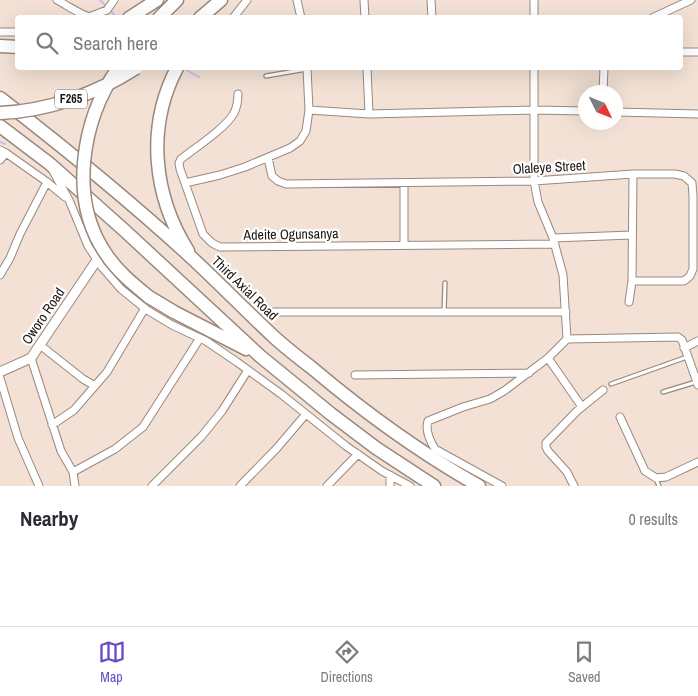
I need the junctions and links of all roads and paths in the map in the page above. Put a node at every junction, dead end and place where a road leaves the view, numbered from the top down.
1 (57, 0) edge
2 (177, 0) edge
3 (221, 0) edge
4 (227, 0) edge
5 (247, 0) edge
6 (297, 0) edge
7 (364, 0) edge
8 (430, 0) edge
9 (534, 0) edge
10 (691, 0) edge
11 (153, 3) edge
12 (111, 4) edge
13 (163, 14) edge
14 (84, 15) edge
15 (92, 15) edge
16 (134, 15) edge
17 (204, 15) edge
18 (216, 15) edge
19 (235, 15) edge
20 (300, 15) edge
21 (365, 15) edge
22 (432, 15) edge
23 (534, 15) edge
24 (658, 15) edge
25 (0, 32) edge
26 (15, 32) edge
27 (0, 46) edge
28 (15, 47) edge
29 (683, 52) edge
30 (698, 52) edge
31 (117, 70) edge
32 (133, 70) edge
33 (176, 70) edge
34 (297, 70) edge
35 (307, 70) edge
36 (367, 70) edge
37 (534, 70) edge
38 (604, 70) edge
39 (266, 76) dead end
40 (603, 85) edge
41 (238, 94) dead end
42 (0, 98) edge
43 (309, 110) junction
44 (535, 110) junction
45 (578, 111) edge
46 (623, 112) edge
47 (0, 113) edge
48 (370, 114) junction
49 (698, 114) edge
50 (0, 126) edge
51 (3, 152) edge
52 (268, 158) junction
53 (0, 160) edge
54 (50, 164) junction
55 (633, 174) junction
56 (534, 181) junction
57 (47, 182) junction
58 (404, 182) junction
59 (184, 183) junction
60 (69, 200) junction
61 (632, 234) junction
62 (554, 241) junction
63 (404, 245) junction
64 (193, 259) junction
65 (97, 260) junction
66 (0, 275) edge
67 (632, 281) junction
68 (445, 283) dead end
69 (147, 302) junction
70 (629, 302) dead end
71 (274, 312) dead end
72 (444, 312) junction
73 (566, 312) junction
74 (200, 338) junction
75 (567, 339) junction
76 (698, 341) edge
77 (40, 345) junction
78 (684, 348) junction
79 (260, 356) junction
80 (687, 357) junction
81 (31, 358) junction
82 (548, 358) junction
83 (248, 370) junction
84 (0, 372) edge
85 (529, 373) junction
86 (355, 375) dead end
87 (0, 378) edge
88 (697, 383) edge
89 (611, 384) dead end
90 (95, 386) junction
91 (603, 390) dead end
92 (663, 392) dead end
93 (582, 407) junction
94 (306, 414) junction
95 (620, 417) dead end
96 (52, 426) junction
97 (433, 453) junction
98 (358, 454) junction
99 (698, 462) edge
100 (73, 472) junction
101 (390, 475) junction
102 (656, 478) junction
103 (39, 486) edge
104 (75, 486) edge
105 (152, 486) edge
106 (240, 486) edge
107 (327, 486) edge
108 (390, 486) edge
109 (410, 486) edge
110 (434, 486) edge
111 (478, 486) edge
112 (502, 486) edge
113 (574, 486) edge
114 (659, 486) edge

1 - 14 street
2 - 13 highway
3 - 17 highway
4 - 18 highway
5 - 19 street
6 - 20 street
7 - 21 street
8 - 22 street
9 - 23 street
10 - 24 street
11 - 16 highway
12 - 15 street
25 - 26 street
27 - 28 highway
29 - 30 street
31 - 69 highway, bridge
32 - 47 highway, F265, bridge
33 - 64 highway
34 - 39 lane
35 - 43 street
36 - 48 street
37 - 44 street
38 - 40 street
41 - 59 street, Adeite Ogunsanya
42 - 64 highway, Third Axial Road
43 - 48 street
43 - 52 street
44 - 45 street
44 - 48 street
44 - 56 street
46 - 49 street
50 - 54 highway
51 - 53 street
51 - 57 street
52 - 58 street, Olaleye Street
52 - 59 street
54 - 60 street
54 - 79 highway
55 - 56 street, Olaleye Street
55 - 61 street
55 - 67 street, Olaleye Street
56 - 58 street, Olaleye Street
56 - 62 street
57 - 60 street
57 - 66 street
58 - 63 street
59 - 63 street, Adeite Ogunsanya
60 - 65 street
61 - 62 street, Adeite Ogunsanya
61 - 67 street
62 - 63 street, Adeite Ogunsanya
62 - 73 street
64 - 97 highway, Third Axial Road
65 - 69 street
65 - 77 street, Oworo Road
67 - 70 street
68 - 72 lane
69 - 74 street
69 - 79 highway
69 - 90 street
71 - 72 street
72 - 73 street
73 - 75 street
74 - 83 street
74 - 100 street
75 - 78 street
75 - 82 street
76 - 78 street
77 - 81 street, Oworo Road
77 - 90 street
78 - 80 street
79 - 110 highway
80 - 88 street
80 - 89 lane
81 - 84 street, Oworo Road
81 - 96 street
82 - 85 street
82 - 93 street
83 - 94 street
83 - 105 street
85 - 86 street
85 - 97 street
87 - 103 street
88 - 92 lane
90 - 96 street
91 - 93 street
93 - 113 street
94 - 98 street
94 - 106 street
95 - 102 street
96 - 100 street
97 - 111 highway, Third Axial Road
97 - 112 street
98 - 101 street
98 - 107 street
99 - 102 street
100 - 104 street
101 - 108 street
101 - 109 street
102 - 114 lane

